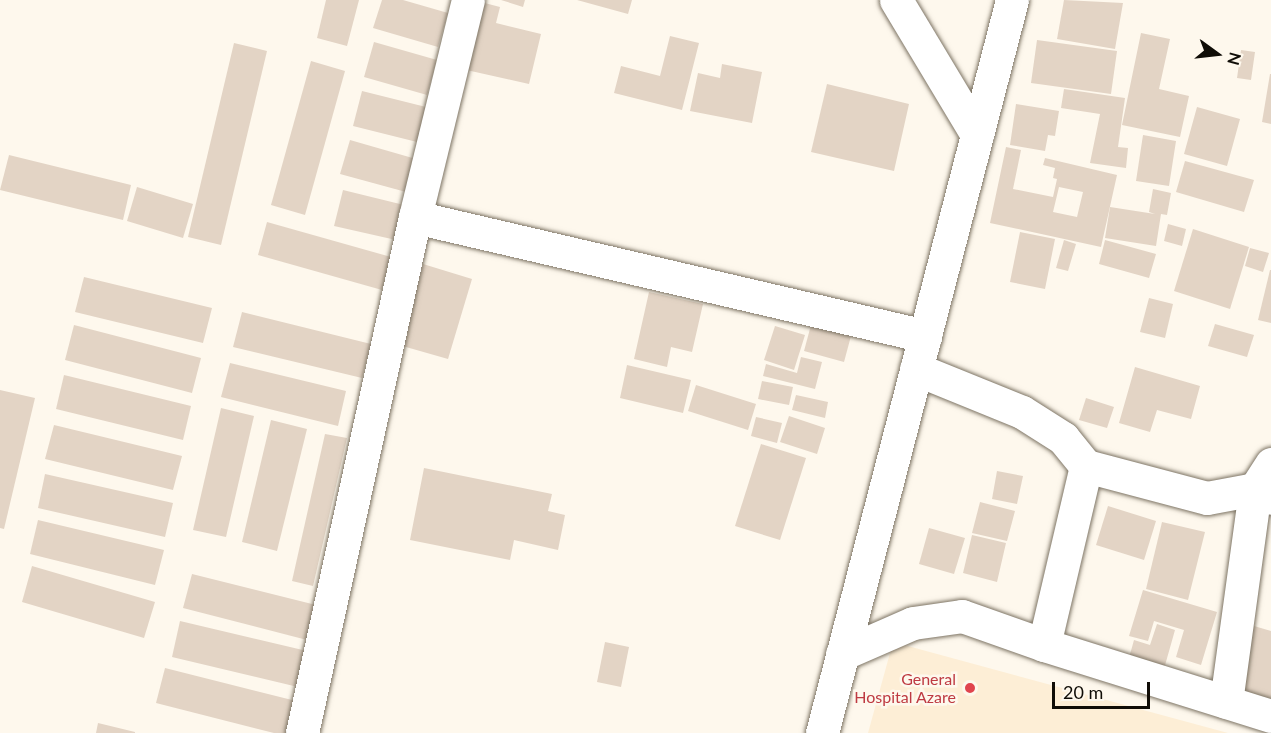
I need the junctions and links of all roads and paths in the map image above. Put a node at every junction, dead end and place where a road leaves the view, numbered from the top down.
1 (468, 0) edge
2 (896, 0) edge
3 (1012, 0) edge
4 (977, 135) junction
5 (415, 217) junction
6 (925, 336) junction
7 (916, 369) junction
8 (1086, 466) junction
9 (1266, 484) edge
10 (1044, 645) junction
11 (842, 654) junction
12 (1226, 702) junction
13 (1271, 716) edge
14 (302, 733) edge
15 (822, 733) edge

1 - 5 street
2 - 4 street
3 - 4 street
4 - 6 street
5 - 6 street
5 - 14 street
6 - 7 street
7 - 8 street
7 - 11 street
8 - 9 street
8 - 10 street
9 - 12 street
10 - 11 street
10 - 12 street
11 - 15 street
12 - 13 street

